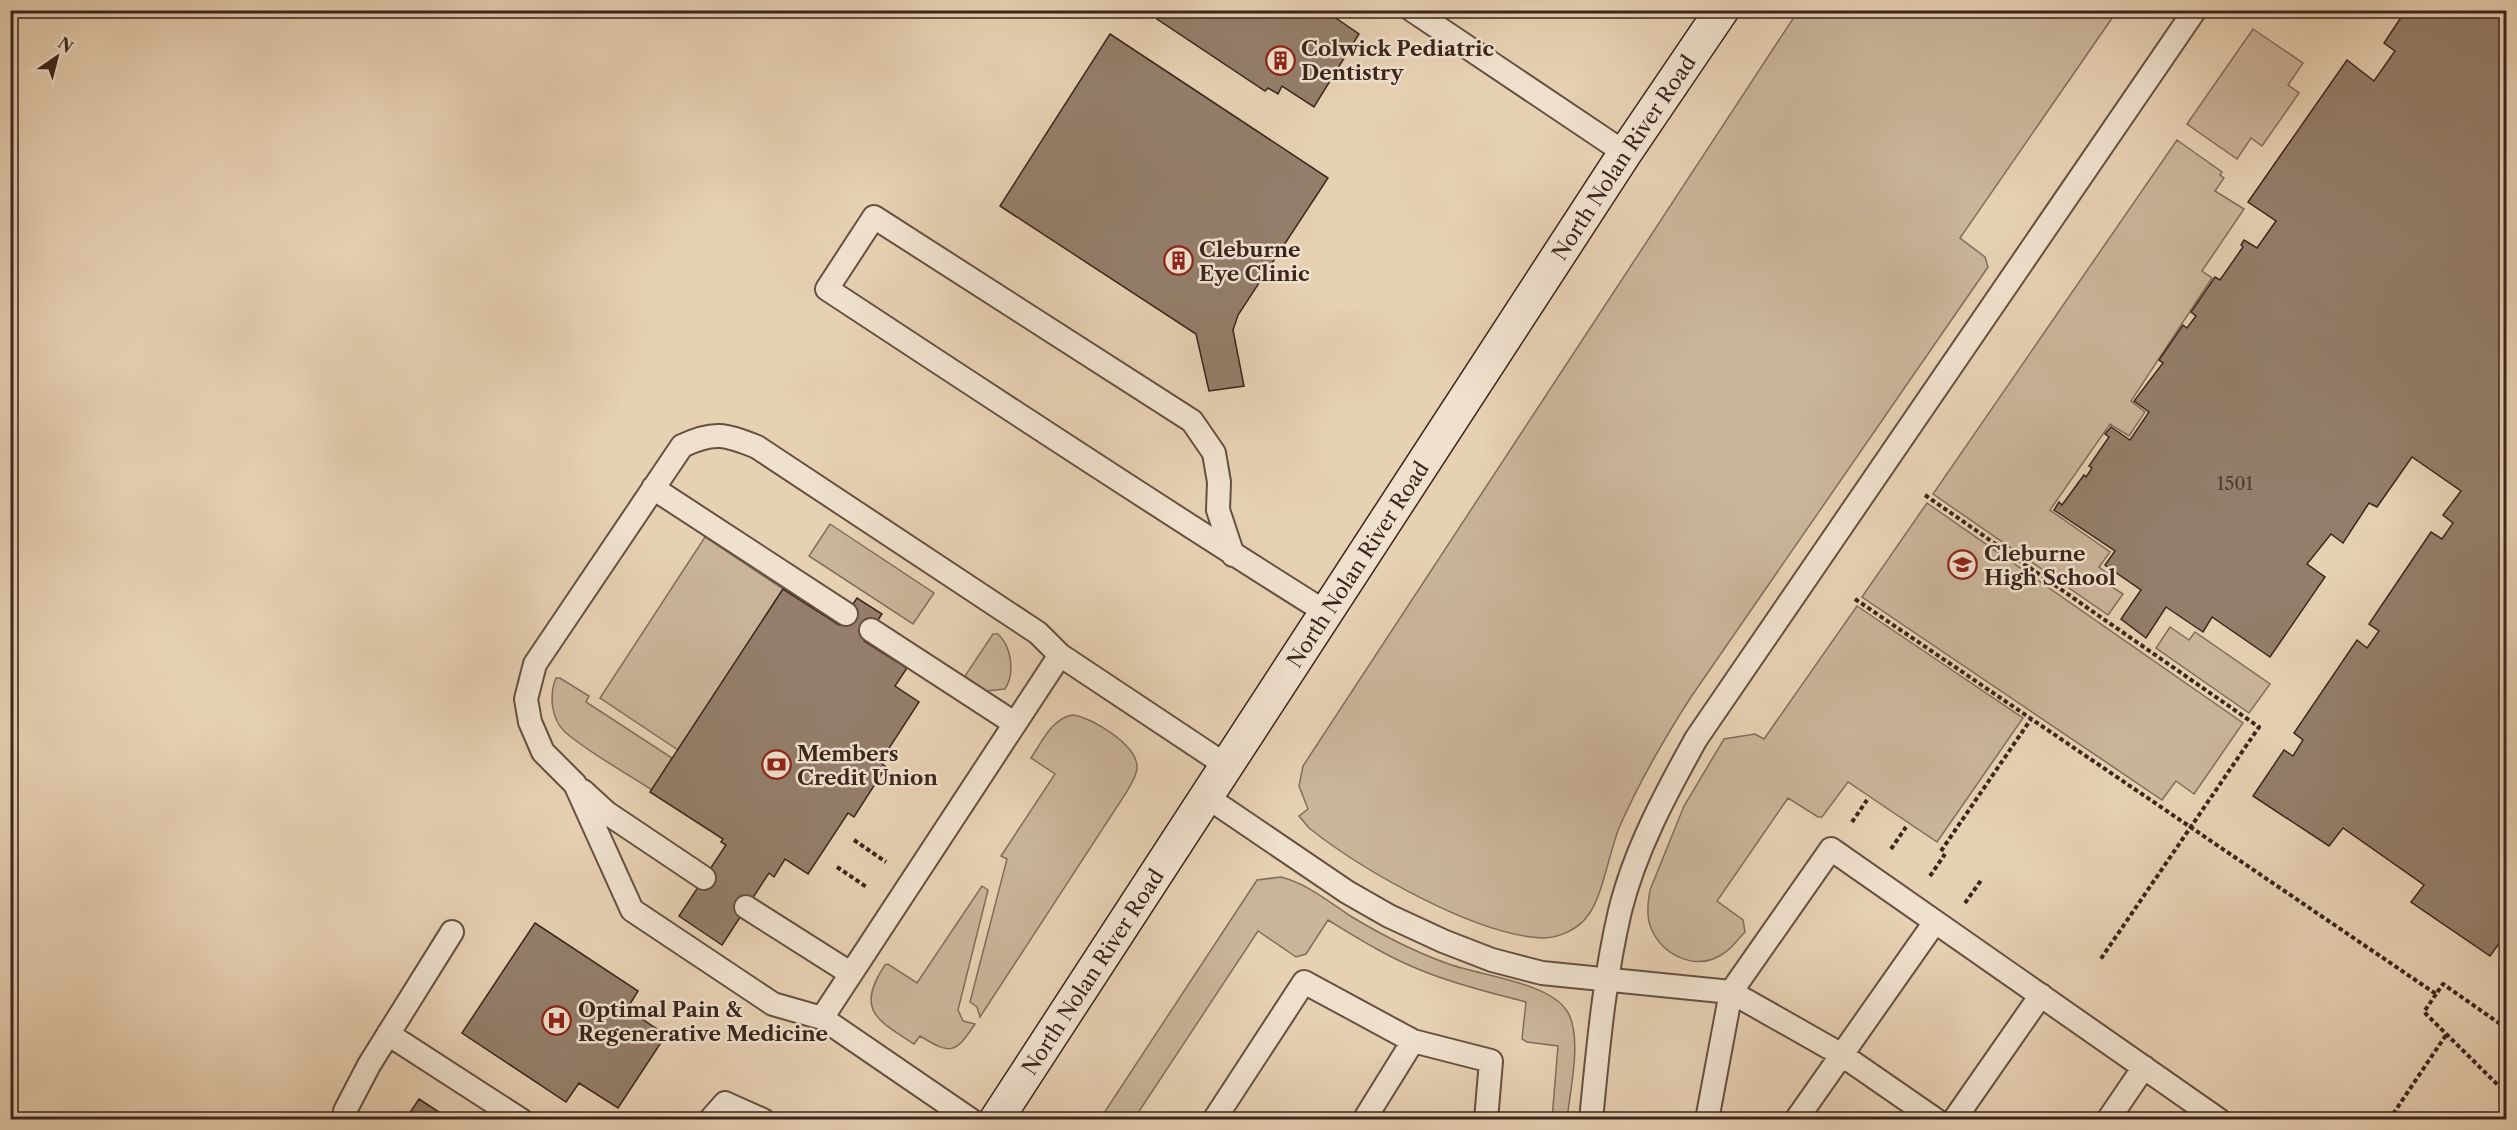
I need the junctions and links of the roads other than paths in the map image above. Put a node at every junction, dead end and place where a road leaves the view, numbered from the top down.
1 (1412, 10) edge
2 (1722, 10) edge
3 (2195, 10) edge
4 (1625, 153) junction
5 (653, 488) junction
6 (1233, 555) junction
7 (1327, 613) junction
8 (846, 614) dead end
9 (871, 630) dead end
10 (1060, 655) junction
11 (1014, 723) junction
12 (1227, 766) junction
13 (575, 784) junction
14 (1207, 797) junction
15 (704, 878) dead end
16 (746, 907) dead end
17 (1935, 922) junction
18 (452, 932) dead end
19 (850, 973) junction
20 (1606, 980) junction
21 (1731, 992) junction
22 (2040, 995) junction
23 (822, 1018) junction
24 (388, 1034) junction
25 (1413, 1041) junction
26 (1842, 1055) junction
27 (2145, 1067) junction
28 (344, 1119) edge
29 (520, 1119) edge
30 (710, 1119) edge
31 (763, 1119) edge
32 (971, 1119) edge
33 (996, 1119) edge
34 (1214, 1119) edge
35 (1364, 1119) edge
36 (1486, 1119) edge
37 (1591, 1119) edge
38 (1707, 1119) edge
39 (1796, 1119) edge
40 (1936, 1119) edge
41 (1954, 1119) edge
42 (2108, 1119) edge
43 (2219, 1119) edge

1 - 4 lane
2 - 4 main road, North Nolan River Road
3 - 20 lane
4 - 7 main road, North Nolan River Road
5 - 8 lane
5 - 10 lane
5 - 13 lane
6 - 6 lane
6 - 7 lane
7 - 12 main road, North Nolan River Road
9 - 11 lane
10 - 11 lane
10 - 12 lane
11 - 19 lane
12 - 14 main road, North Nolan River Road
13 - 15 lane
13 - 23 lane
14 - 20 lane
14 - 33 main road, North Nolan River Road
16 - 19 lane
17 - 21 lane
17 - 22 lane
17 - 26 lane
18 - 24 lane
19 - 23 lane
20 - 21 lane
20 - 37 lane
21 - 26 lane
21 - 38 lane
22 - 27 lane
22 - 41 lane
23 - 32 lane
24 - 28 lane
24 - 29 lane
25 - 34 lane
25 - 35 lane
25 - 36 lane
26 - 39 lane
26 - 40 lane
27 - 42 lane
27 - 43 lane
30 - 31 lane

